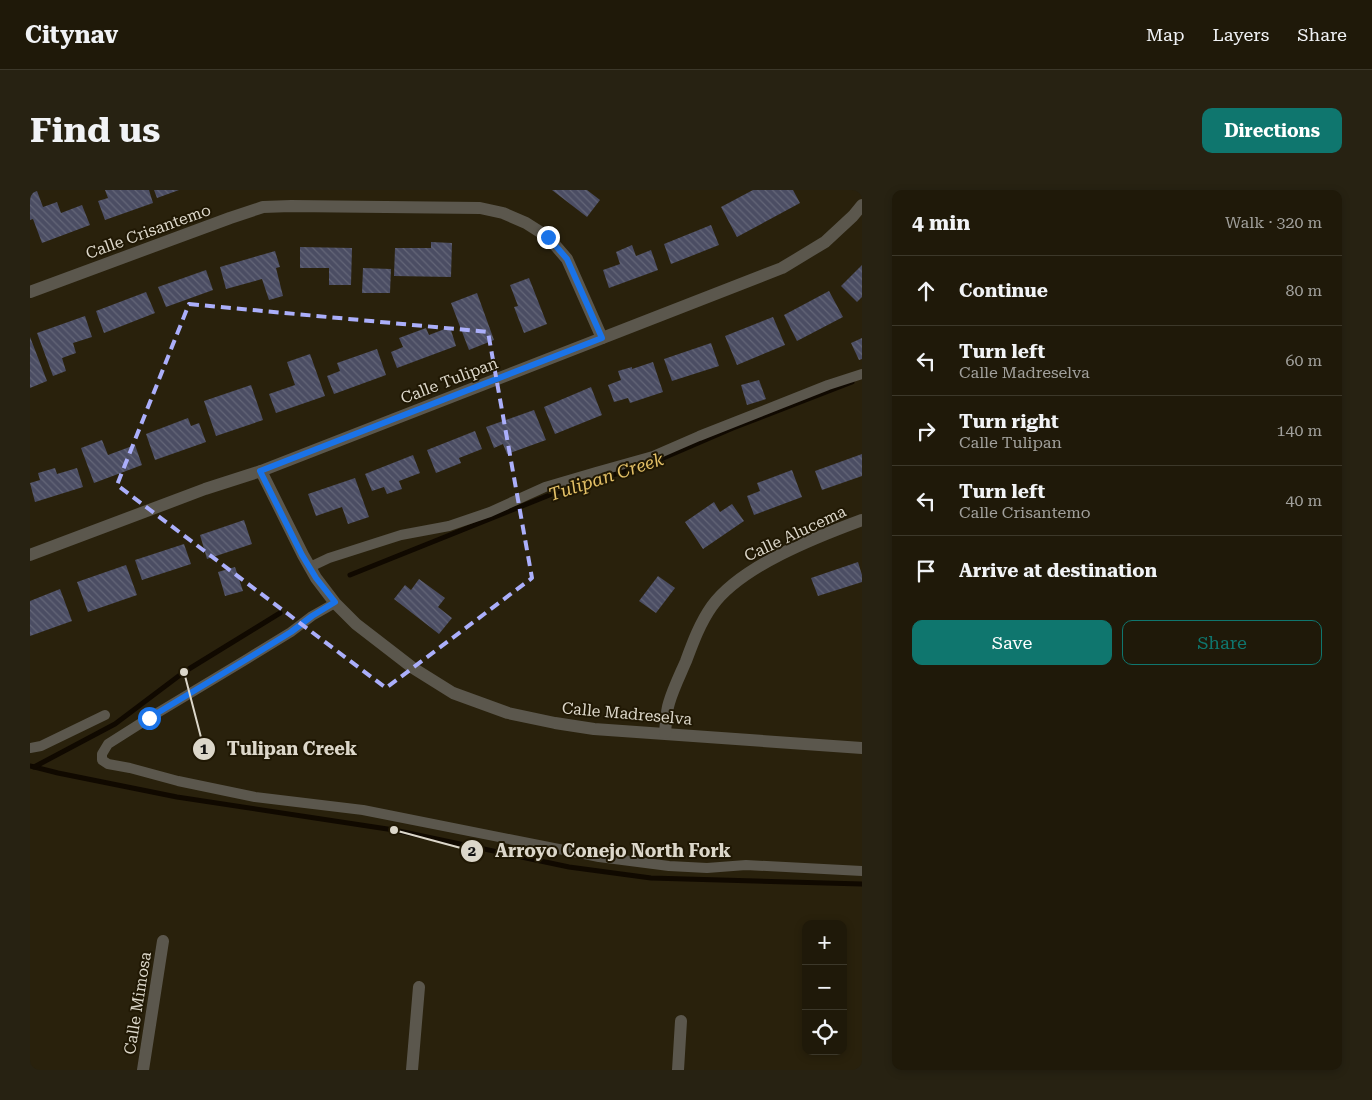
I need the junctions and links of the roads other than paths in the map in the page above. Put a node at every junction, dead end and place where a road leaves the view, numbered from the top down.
1 (862, 205) edge
2 (30, 292) edge
3 (602, 338) junction
4 (862, 374) edge
5 (260, 471) junction
6 (862, 520) edge
7 (30, 555) edge
8 (310, 567) junction
9 (335, 602) junction
10 (104, 716) dead end
11 (666, 734) junction
12 (30, 748) edge
13 (862, 748) edge
14 (862, 871) edge
15 (163, 941) dead end
16 (420, 987) dead end
17 (681, 1021) dead end
18 (143, 1070) edge
19 (412, 1070) edge
20 (678, 1070) edge

1 - 3 street, Calle Tulipan
2 - 3 street, Calle Crisantemo
3 - 5 street, Calle Tulipan
4 - 8 lane
5 - 7 street, Calle Tulipan
5 - 8 street, Calle Madreselva
6 - 11 street, Calle Alucema
8 - 9 street, Calle Madreselva
9 - 11 street, Calle Madreselva
9 - 14 lane
10 - 12 lane
11 - 13 street, Calle Madreselva
15 - 18 street, Calle Mimosa
16 - 19 street
17 - 20 street

